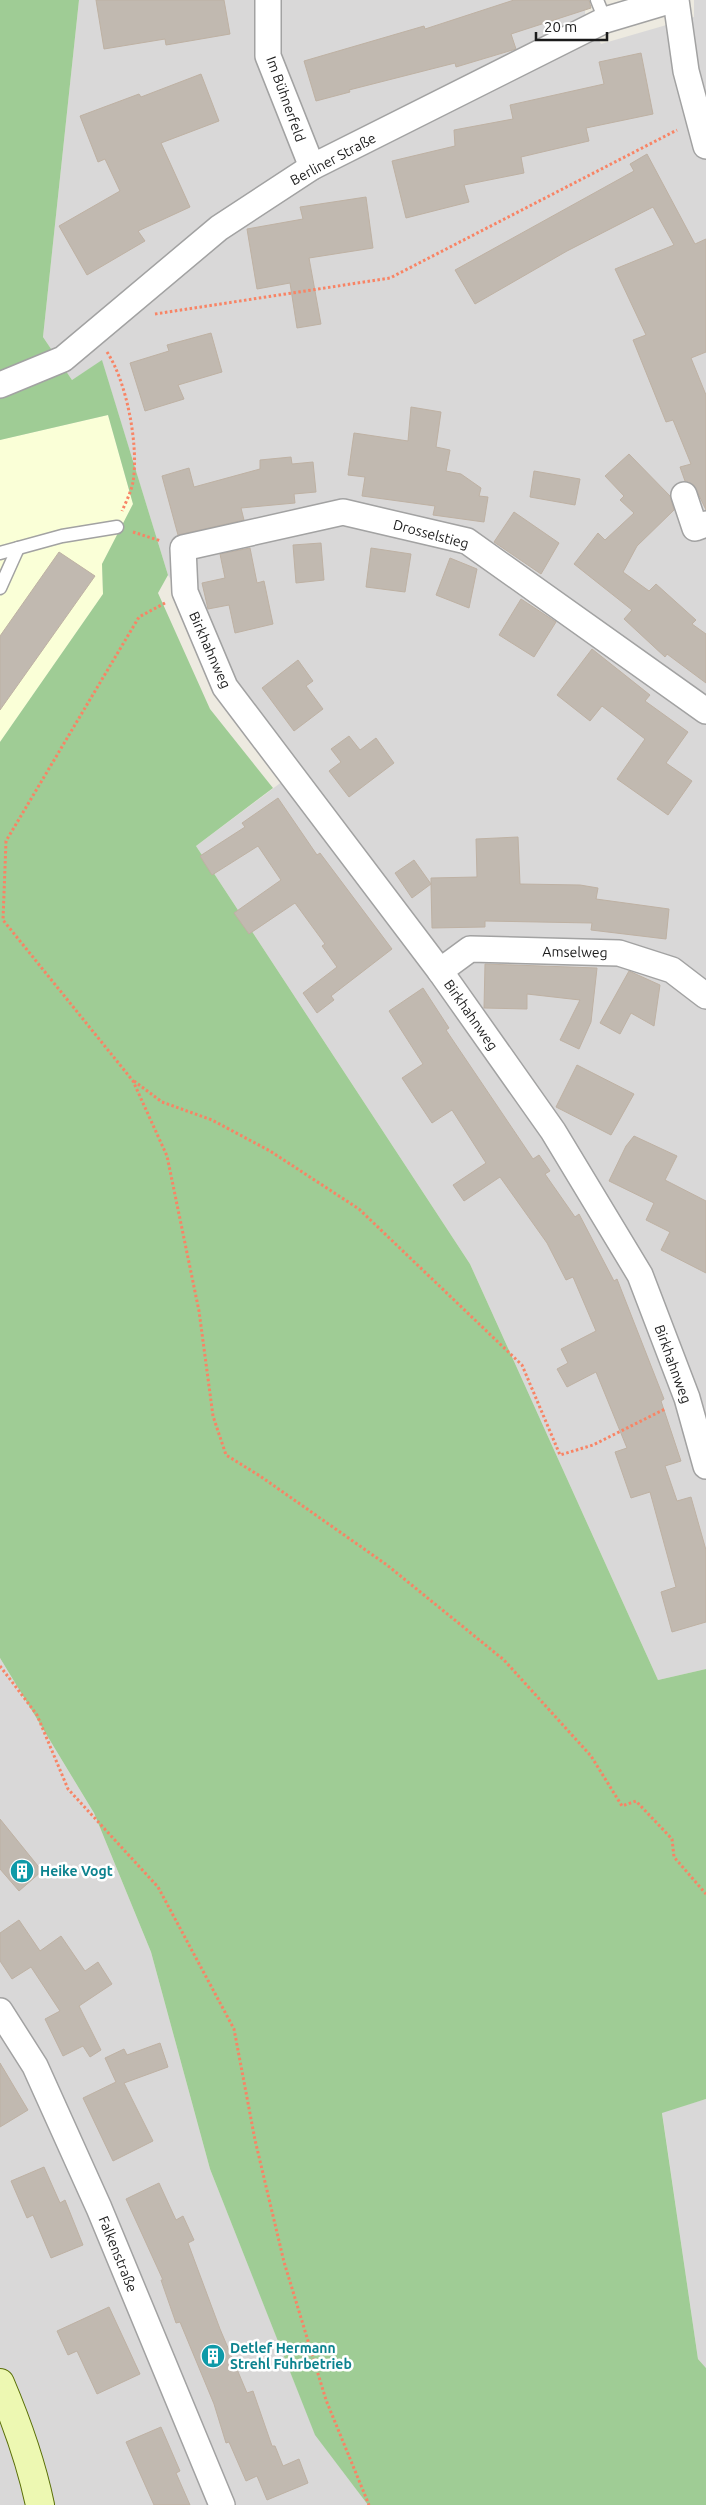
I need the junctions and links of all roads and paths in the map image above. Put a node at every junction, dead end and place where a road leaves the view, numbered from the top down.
1 (268, 0) edge
2 (672, 0) edge
3 (676, 0) edge
4 (601, 10) edge
5 (698, 119) junction
6 (706, 146) edge
7 (312, 167) junction
8 (197, 308) dead end
9 (94, 333) junction
10 (0, 385) edge
11 (684, 495) dead end
12 (706, 524) edge
13 (116, 527) junction
14 (18, 548) junction
15 (182, 548) junction
16 (0, 553) edge
17 (0, 588) edge
18 (185, 592) junction
19 (706, 711) edge
20 (1, 920) edge
21 (440, 971) junction
22 (706, 996) edge
23 (133, 1081) junction
24 (686, 1398) junction
25 (706, 1466) edge
26 (0, 1666) edge
27 (706, 1894) edge
28 (0, 2011) edge
29 (0, 2383) edge
30 (40, 2505) edge
31 (222, 2505) edge
32 (369, 2505) edge

1 - 7 street, Im Bühnerfeld
2 - 4 street, Berliner Straße
3 - 5 street
4 - 7 street, Berliner Straße
5 - 6 street
5 - 8 path
7 - 9 street, Berliner Straße
9 - 10 street, Berliner Straße
9 - 13 path
11 - 12 street
13 - 14 lane
13 - 15 path
14 - 16 lane
14 - 17 lane
15 - 18 street
15 - 19 street, Drosselstieg
18 - 20 path
18 - 21 street, Birkhahnweg
20 - 23 path
21 - 22 street, Amselweg
21 - 24 street, Birkhahnweg
23 - 24 path
23 - 27 path
24 - 25 street, Birkhahnweg
26 - 32 path
28 - 31 street, Falkenstraße
29 - 30 main road

